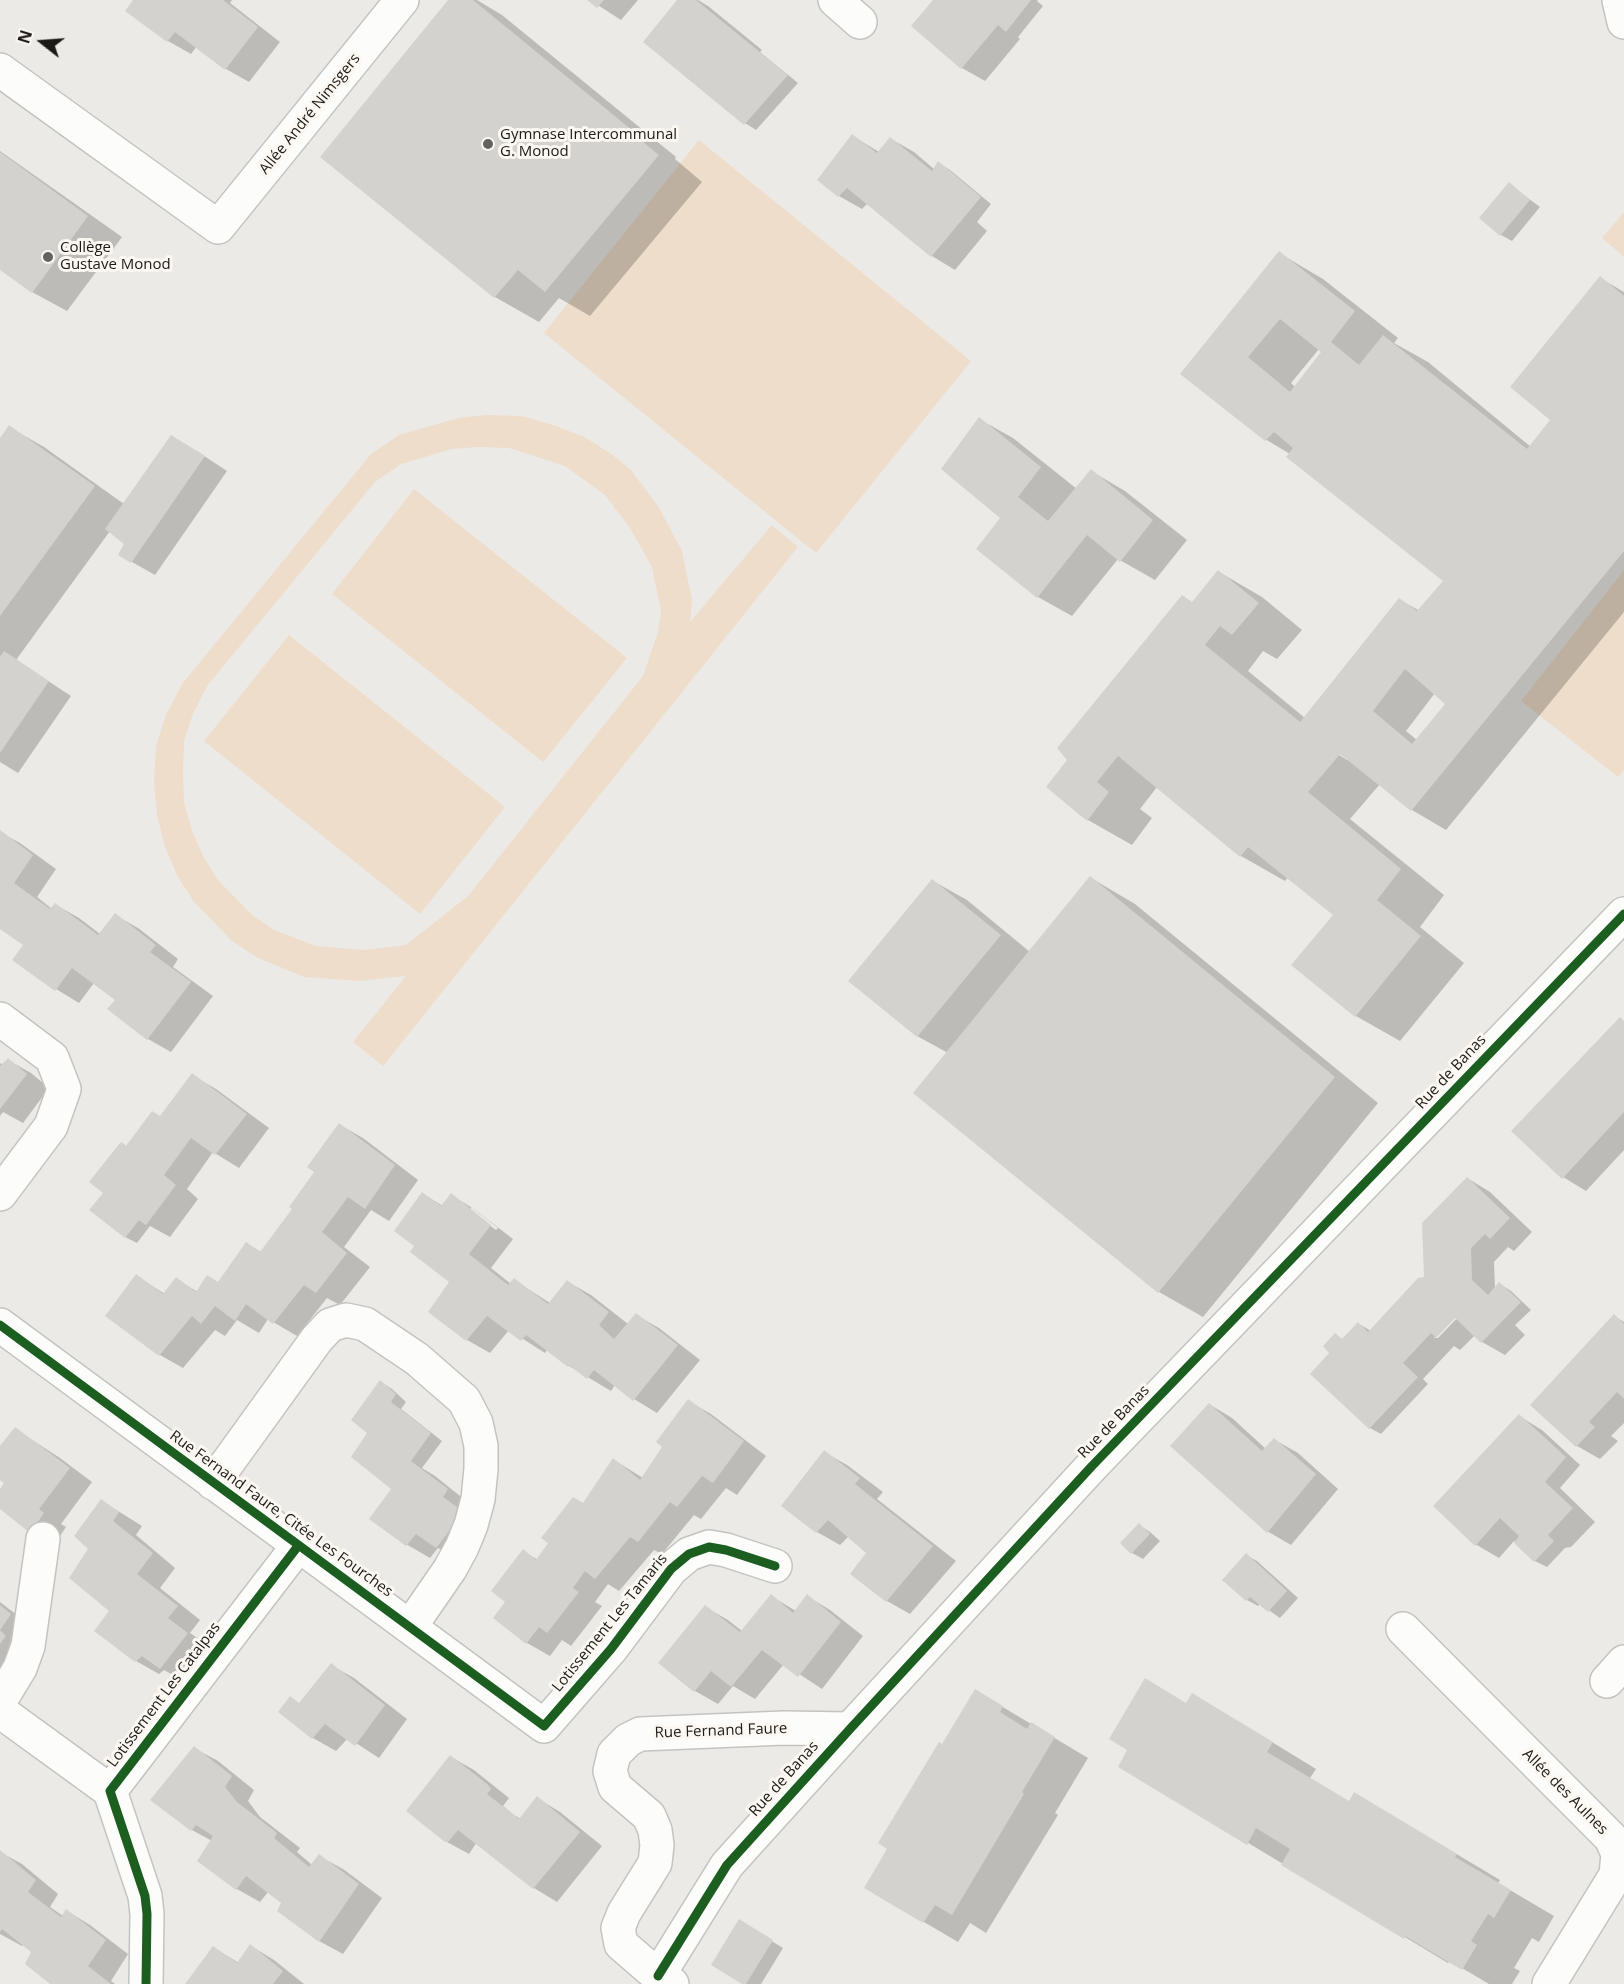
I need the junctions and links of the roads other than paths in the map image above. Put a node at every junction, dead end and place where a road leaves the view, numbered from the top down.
1 (402, 0) edge
2 (835, 0) edge
3 (1620, 0) edge
4 (860, 22) dead end
5 (1624, 22) edge
6 (0, 70) edge
7 (1624, 914) edge
8 (0, 1019) edge
9 (0, 1194) edge
10 (0, 1325) edge
11 (213, 1483) junction
12 (43, 1539) dead end
13 (298, 1546) junction
14 (775, 1566) dead end
15 (410, 1627) junction
16 (1403, 1629) dead end
17 (0, 1701) edge
18 (0, 1711) edge
19 (544, 1726) joint
20 (850, 1729) junction
21 (110, 1791) junction
22 (665, 1980) edge
23 (146, 1984) edge
24 (1549, 1984) edge

1 - 6 street, Allée André Nimsgers
2 - 4 street
3 - 5 street
7 - 20 street, Rue de Banas
8 - 9 street
10 - 11 street, Rue Fernand Faure, Citée Les Fourches
11 - 13 street, Rue Fernand Faure, Citée Les Fourches
11 - 15 street
12 - 17 street
13 - 15 street, Rue Fernand Faure, Citée Les Fourches
13 - 21 street, Lotissement Les Catalpas
14 - 19 street, Lotissement Les Tamaris
15 - 19 street, Rue Fernand Faure, Citée Les Fourches
16 - 24 street, Allée des Aulnes
18 - 21 street
20 - 22 street, Rue de Banas
20 - 22 street, Rue Fernand Faure
21 - 23 street, Lotissement Les Catalpas

